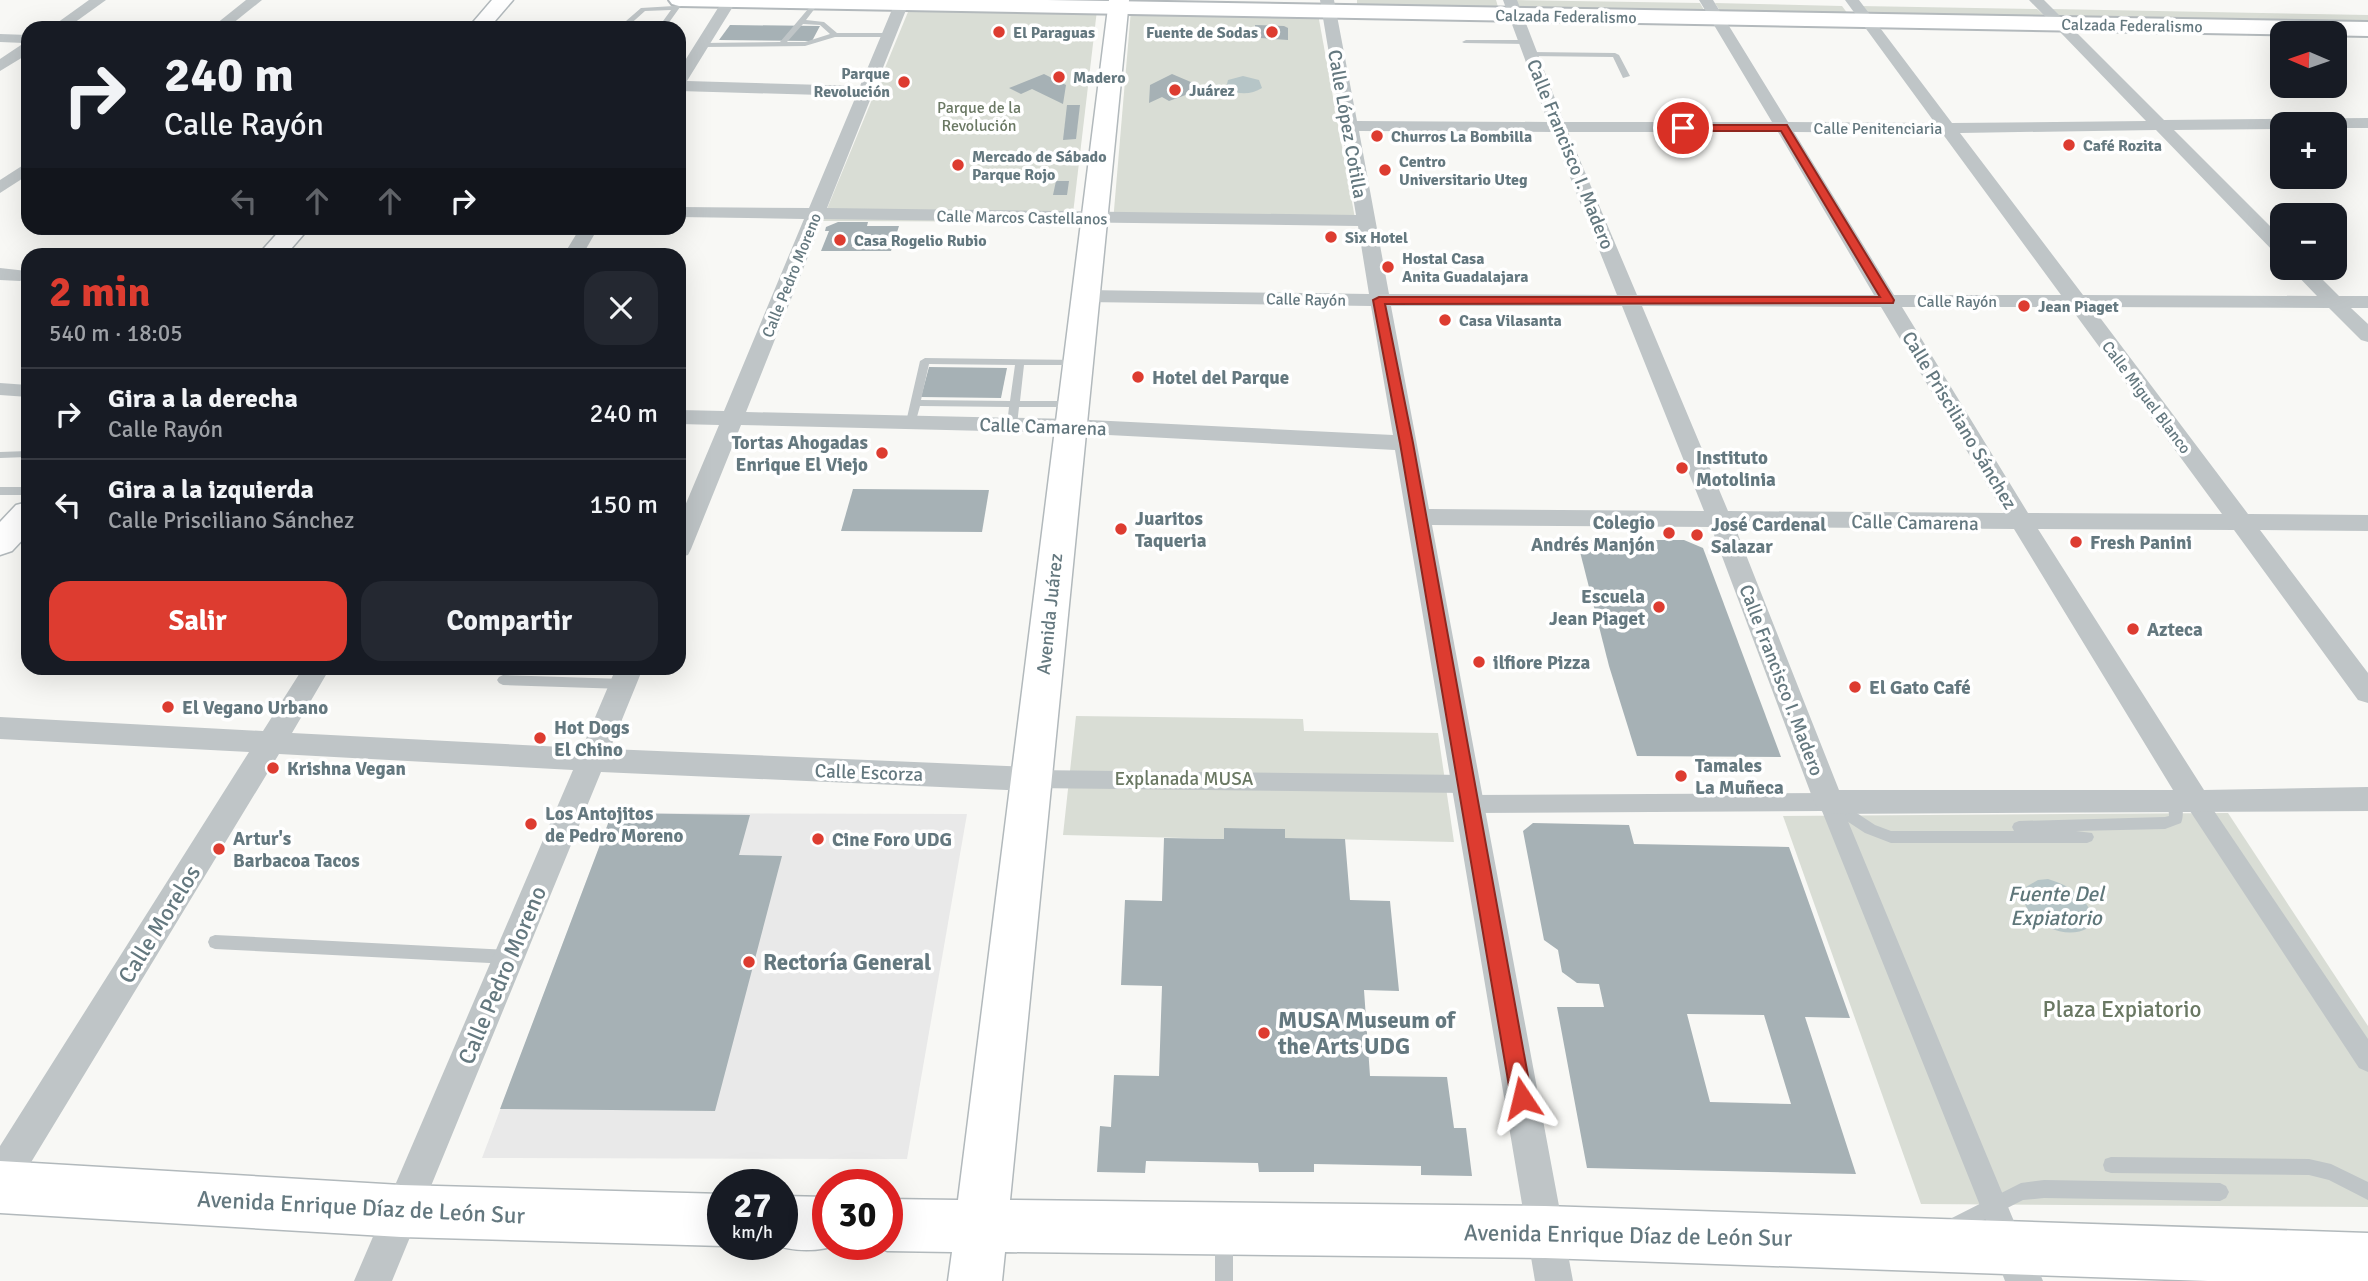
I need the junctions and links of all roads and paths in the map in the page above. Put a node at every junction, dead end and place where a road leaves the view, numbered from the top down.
1 (99, 0) edge
2 (255, 0) edge
3 (503, 0) edge
4 (1596, 0) edge
5 (729, 1) edge
6 (902, 2) edge
7 (679, 3) edge
8 (816, 3) junction
9 (2039, 3) edge
10 (1118, 4) edge
11 (1328, 6) edge
12 (1710, 7) edge
13 (1513, 8) edge
14 (1858, 8) edge
15 (2368, 11) edge
16 (68, 21) edge
17 (227, 21) edge
18 (484, 21) edge
19 (630, 21) edge
20 (666, 21) edge
21 (801, 22) junction
22 (2059, 24) junction
23 (2368, 30) edge
24 (835, 35) junction
25 (889, 35) junction
26 (0, 38) edge
27 (21, 39) edge
28 (1466, 42) dead end
29 (782, 44) junction
30 (702, 45) junction
31 (1528, 48) junction
32 (21, 52) edge
33 (0, 66) edge
34 (686, 72) edge
35 (1626, 76) dead end
36 (686, 84) edge
37 (866, 90) junction
38 (2270, 124) edge
39 (2347, 124) edge
40 (2368, 124) edge
41 (1349, 125) junction
42 (2159, 125) junction
43 (1558, 127) junction
44 (1784, 128) junction
45 (1947, 128) junction
46 (21, 172) edge
47 (0, 188) edge
48 (21, 190) edge
49 (686, 212) edge
50 (816, 214) junction
51 (1093, 218) junction
52 (1364, 221) junction
53 (290, 235) edge
54 (2270, 237) edge
55 (277, 248) edge
56 (0, 274) edge
57 (20, 275) dead end
58 (2312, 280) edge
59 (1085, 296) junction
60 (1379, 300) junction
61 (1631, 300) junction
62 (1888, 300) junction
63 (2074, 301) junction
64 (2334, 302) junction
65 (2368, 302) edge
66 (2368, 336) edge
67 (1020, 361) junction
68 (1077, 362) junction
69 (0, 389) edge
70 (21, 390) edge
71 (914, 413) junction
72 (1013, 414) junction
73 (1072, 415) junction
74 (686, 417) edge
75 (732, 419) junction
76 (1406, 443) junction
77 (21, 454) edge
78 (0, 455) edge
79 (0, 491) edge
80 (21, 491) edge
81 (1420, 517) junction
82 (21, 520) edge
83 (1720, 520) junction
84 (2022, 523) junction
85 (2243, 523) junction
86 (2368, 523) edge
87 (686, 532) edge
88 (0, 543) edge
89 (313, 675) edge
90 (627, 676) edge
91 (503, 680) dead end
92 (2368, 693) edge
93 (0, 728) edge
94 (272, 742) junction
95 (593, 760) junction
96 (1031, 779) junction
97 (1468, 794) junction
98 (2368, 799) edge
99 (1829, 802) junction
100 (2185, 802) junction
101 (2019, 827) dead end
102 (2087, 837) dead end
103 (215, 942) dead end
104 (509, 957) junction
105 (2368, 1060) edge
106 (2110, 1165) dead end
107 (0, 1179) edge
108 (0, 1187) edge
109 (2368, 1191) edge
110 (2220, 1192) dead end
111 (401, 1211) junction
112 (707, 1220) edge
113 (903, 1226) edge
114 (981, 1228) junction
115 (1223, 1229) junction
116 (1545, 1231) junction
117 (2009, 1245) edge
118 (2368, 1260) edge
119 (373, 1281) edge
120 (975, 1281) edge
121 (1224, 1281) edge
122 (1554, 1281) edge

1 - 16 street
2 - 17 street
3 - 18 main road
4 - 12 main road, Calzada Federalismo
5 - 7 main road, Calzada Federalismo
5 - 8 main road, Calzada Federalismo
5 - 30 street
6 - 8 main road, Calzada Federalismo
6 - 10 main road, Calzada Federalismo
6 - 25 street, Calle Pedro Moreno
7 - 19 lane
7 - 20 lane
8 - 21 lane
9 - 14 main road, Calzada Federalismo
9 - 15 main road, Calzada Federalismo
9 - 22 street
10 - 11 main road, Calzada Federalismo
10 - 51 main road, Avenida Juárez
11 - 13 main road, Calzada Federalismo
11 - 41 street, Calle López Cotilla
12 - 13 main road, Calzada Federalismo
12 - 14 main road, Calzada Federalismo
12 - 44 street, Calle Prisciliano Sánchez
13 - 31 street, Calle Francisco I. Madero
14 - 22 main road, Calzada Federalismo
14 - 45 street, Calle Miguel Blanco
21 - 24 lane
21 - 29 lane
22 - 23 main road, Calzada Federalismo
22 - 42 street
24 - 25 lane
24 - 29 lane
25 - 37 street, Calle Pedro Moreno
26 - 27 street
28 - 31 lane
29 - 30 lane
30 - 34 street
31 - 35 lane
31 - 43 street, Calle Francisco I. Madero
32 - 33 street
36 - 37 street
37 - 50 street, Calle Pedro Moreno
38 - 42 street, Calle Penitenciaria
39 - 40 street, Calle Penitenciaria
41 - 43 street, Calle Penitenciaria
41 - 52 street, Calle López Cotilla
42 - 45 street, Calle Penitenciaria
42 - 54 street
43 - 44 street, Calle Penitenciaria
43 - 61 street, Calle Francisco I. Madero
44 - 45 street, Calle Penitenciaria
44 - 62 street, Calle Prisciliano Sánchez
45 - 63 street, Calle Miguel Blanco
46 - 47 street
47 - 48 street
49 - 50 street, Calle Marcos Castellanos
50 - 51 street, Calle Marcos Castellanos
50 - 75 street, Calle Pedro Moreno
51 - 52 street, Calle Marcos Castellanos
51 - 59 main road, Avenida Juárez
52 - 60 street, Calle López Cotilla
53 - 55 main road
56 - 57 street
58 - 64 street
59 - 60 street, Calle Rayón
59 - 68 main road, Avenida Juárez
60 - 61 street, Calle Rayón
60 - 76 street, Calle López Cotilla
61 - 62 street, Calle Rayón
61 - 83 street, Calle Francisco I. Madero
62 - 63 street, Calle Rayón
62 - 84 street, Calle Prisciliano Sánchez
63 - 64 street, Calle Rayón
63 - 85 street, Calle Miguel Blanco
64 - 65 street, Calle Rayón
64 - 66 street
67 - 68 lane
67 - 71 lane
67 - 72 lane
68 - 73 main road, Avenida Juárez
69 - 70 street
71 - 72 street, Calle Camarena
71 - 75 street, Calle Camarena
72 - 73 street, Calle Camarena
73 - 76 street, Calle Camarena
73 - 96 main road, Avenida Juárez
74 - 75 street, Calle Camarena
75 - 87 street, Calle Pedro Moreno
76 - 81 street, Calle López Cotilla
77 - 78 lane
79 - 80 lane
81 - 83 street, Calle Camarena
81 - 97 street, Calle López Cotilla
82 - 88 main road
83 - 84 street, Calle Camarena
83 - 99 street, Calle Francisco I. Madero
84 - 85 street, Calle Camarena
84 - 100 street, Calle Prisciliano Sánchez
85 - 86 street, Calle Camarena
85 - 92 street, Calle Miguel Blanco
89 - 94 street, Calle Morelos
90 - 91 lane
90 - 95 street, Calle Pedro Moreno
93 - 94 street
94 - 95 street, Calle Escorza
94 - 107 street, Calle Morelos
95 - 96 street, Calle Escorza
95 - 104 street, Calle Pedro Moreno
96 - 97 street, Calle Escorza
96 - 114 main road, Avenida Juárez
97 - 99 street, Calle Escorza
97 - 116 street, Calle López Cotilla
98 - 100 street
99 - 100 street
99 - 102 lane
99 - 117 street, Calle Francisco I. Madero
100 - 101 lane
100 - 105 street
103 - 104 lane
104 - 111 street, Calle Pedro Moreno
106 - 109 lane
108 - 111 main road, Avenida Enrique Díaz de León Sur
110 - 117 lane
111 - 112 main road, Avenida Enrique Díaz de León Sur
111 - 119 street, Calle Pedro Moreno
113 - 114 main road, Avenida Enrique Díaz de León Sur
114 - 115 main road, Avenida Enrique Díaz de León Sur
114 - 120 main road, Avenida Juárez
115 - 116 main road, Avenida Enrique Díaz de León Sur
115 - 121 lane
116 - 117 main road, Avenida Enrique Díaz de León Sur
116 - 122 street, Calle López Cotilla
117 - 118 main road, Avenida Enrique Díaz de León Sur

